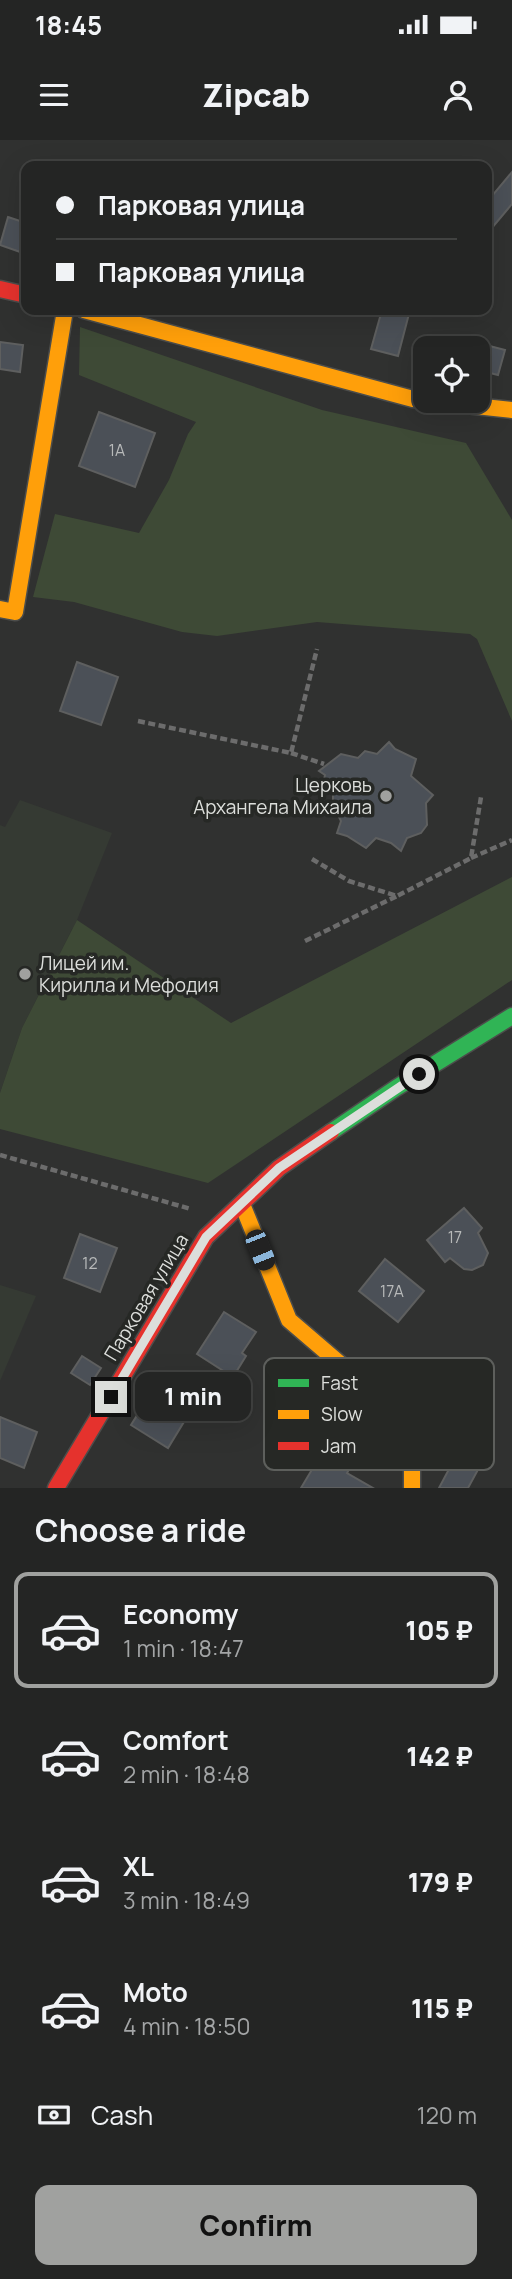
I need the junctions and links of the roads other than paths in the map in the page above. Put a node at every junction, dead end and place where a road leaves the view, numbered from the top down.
1 (0, 289) edge
2 (21, 294) edge
3 (64, 315) edge
4 (102, 315) edge
5 (413, 399) edge
6 (490, 408) edge
7 (512, 410) edge
8 (0, 609) edge
9 (512, 1016) edge
10 (242, 1204) junction
11 (333, 1358) edge
12 (412, 1470) edge
13 (56, 1488) edge
14 (412, 1488) edge

1 - 2 street
3 - 8 street
4 - 5 street
6 - 7 street
9 - 10 street, Парковая улица
10 - 11 street
10 - 13 street, Парковая улица
12 - 14 street

